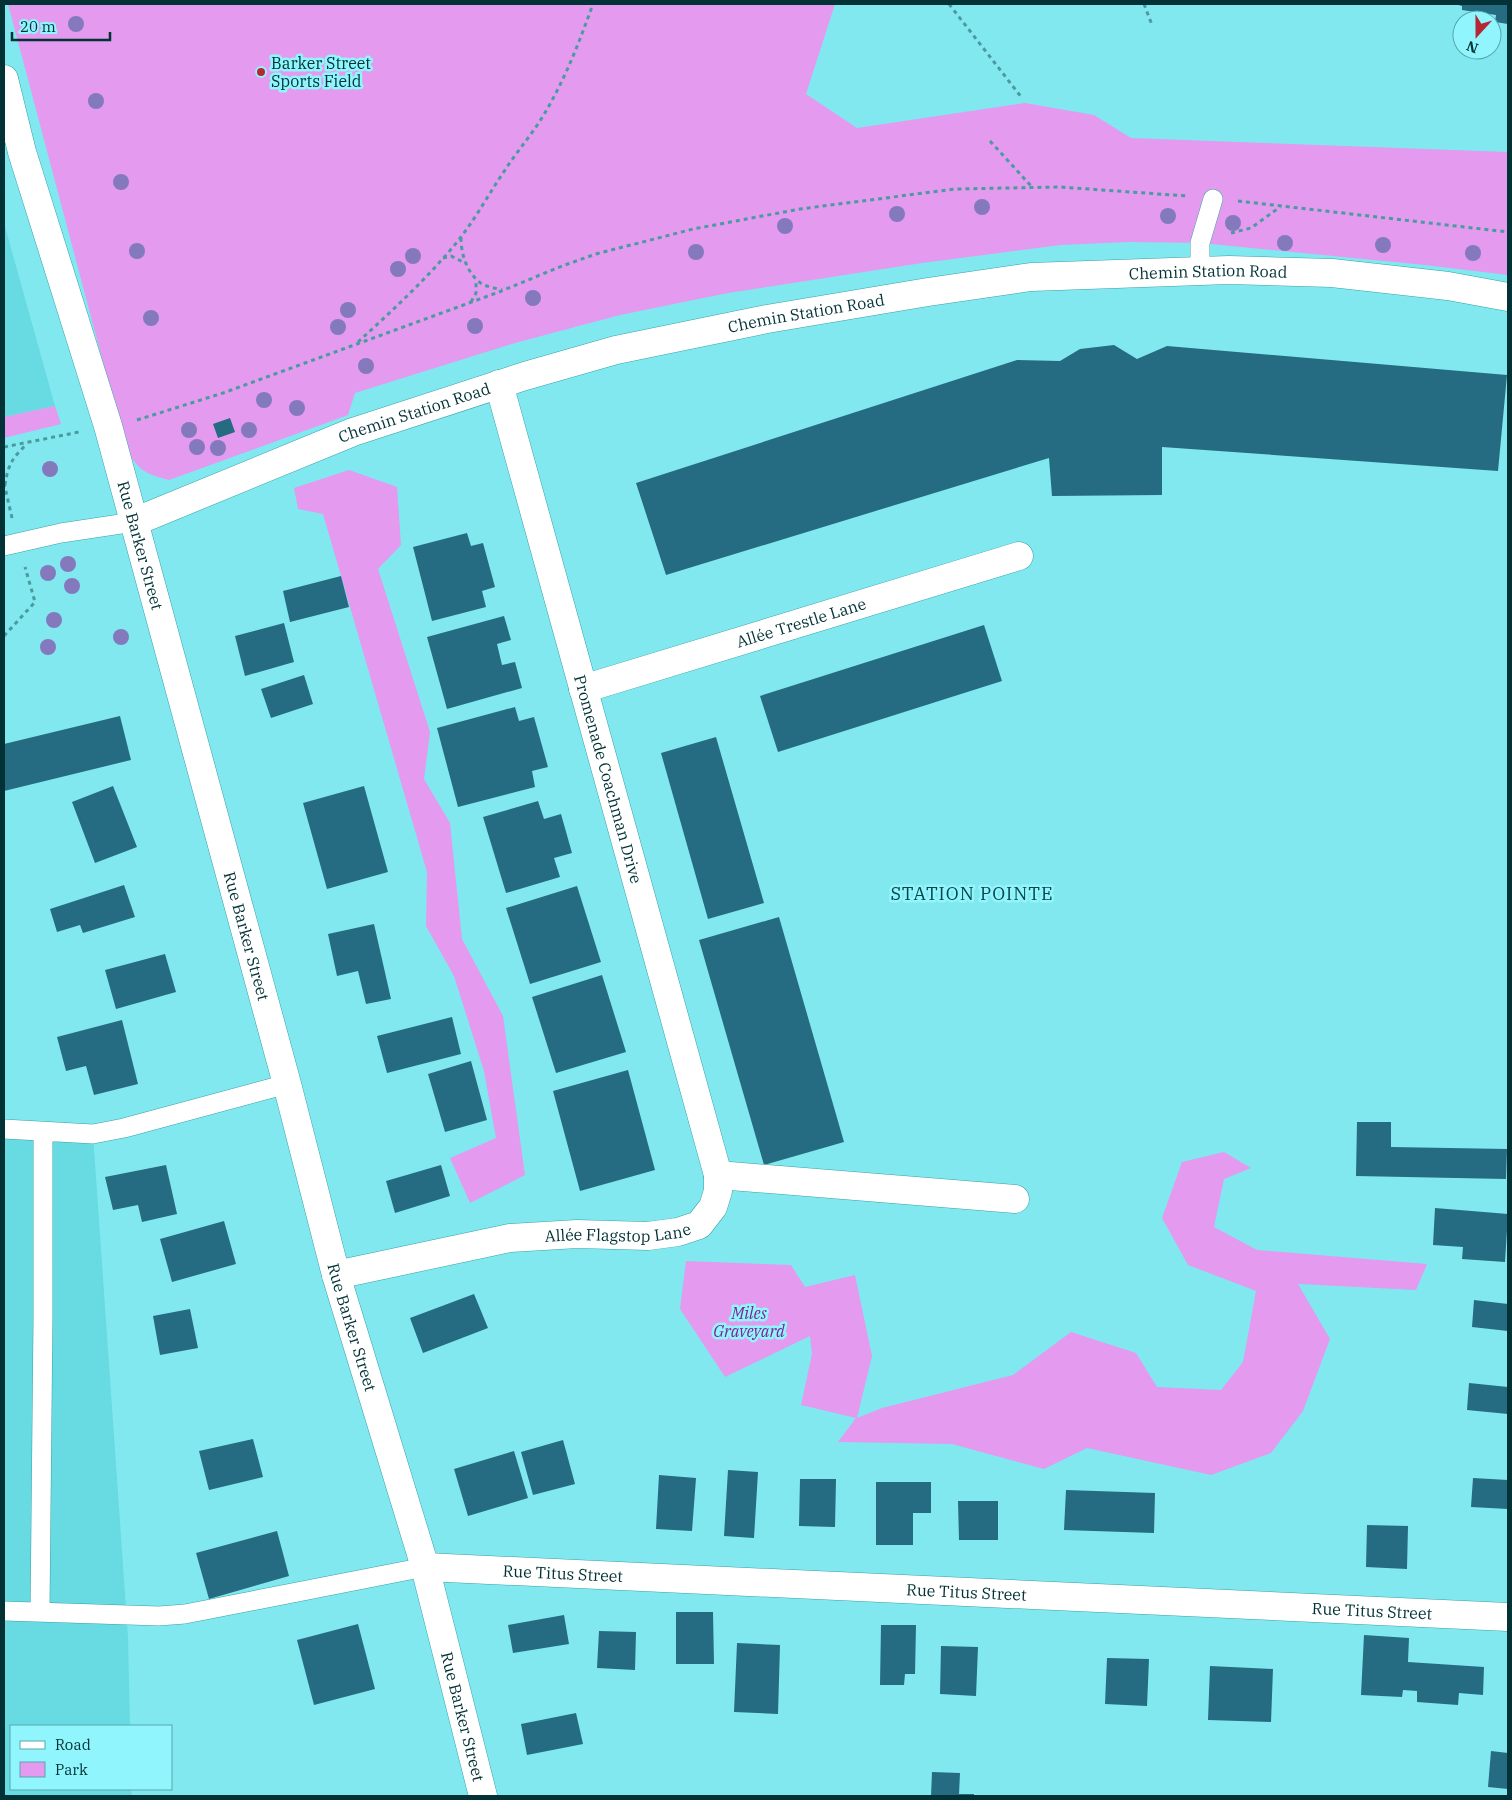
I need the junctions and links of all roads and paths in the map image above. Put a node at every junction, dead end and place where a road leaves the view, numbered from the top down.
1 (593, 4) edge
2 (948, 4) edge
3 (1144, 4) edge
4 (1152, 25) dead end
5 (4, 79) edge
6 (1022, 98) dead end
7 (990, 141) dead end
8 (13, 154) edge
9 (1032, 188) junction
10 (1214, 199) junction
11 (1280, 206) junction
12 (1508, 232) edge
13 (461, 237) junction
14 (1200, 243) junction
15 (442, 258) junction
16 (466, 263) junction
17 (1200, 271) junction
18 (476, 279) junction
19 (503, 290) junction
20 (1508, 296) edge
21 (471, 302) junction
22 (355, 344) junction
23 (498, 384) junction
24 (108, 426) junction
25 (28, 443) junction
26 (4, 446) edge
27 (4, 486) edge
28 (134, 522) junction
29 (4, 546) edge
30 (1019, 556) dead end
31 (35, 602) dead end
32 (4, 636) edge
33 (583, 689) junction
34 (287, 1084) junction
35 (4, 1129) edge
36 (43, 1132) junction
37 (718, 1175) junction
38 (1015, 1199) dead end
39 (336, 1275) junction
40 (424, 1567) junction
41 (4, 1611) edge
42 (40, 1612) junction
43 (1508, 1617) edge
44 (483, 1796) edge

1 - 13 path
2 - 6 path
3 - 4 path
5 - 8 street, Rue Barker Street
7 - 9 path
8 - 24 street, Rue Barker Street
9 - 10 path
9 - 19 path
10 - 11 path
10 - 14 lane
11 - 12 path
11 - 14 path
13 - 15 path
13 - 16 path
14 - 17 lane
15 - 16 path
15 - 22 path
16 - 18 path
17 - 20 street, Chemin Station Road
17 - 23 street, Chemin Station Road
18 - 19 path
18 - 21 path
19 - 21 path
21 - 22 path
22 - 24 path
23 - 28 street, Chemin Station Road
23 - 33 street, Promenade Coachman Drive
24 - 25 path
24 - 28 street, Rue Barker Street
25 - 26 path
25 - 27 path
28 - 29 lane
28 - 34 street, Rue Barker Street
30 - 33 street, Allée Trestle Lane
31 - 32 path
33 - 37 street, Promenade Coachman Drive
34 - 36 lane
34 - 39 street, Rue Barker Street
35 - 36 lane
36 - 42 lane
37 - 38 street
37 - 39 street, Allée Flagstop Lane
39 - 40 street, Rue Barker Street
40 - 42 lane
40 - 43 street, Rue Titus Street
40 - 44 street, Rue Barker Street
41 - 42 lane

